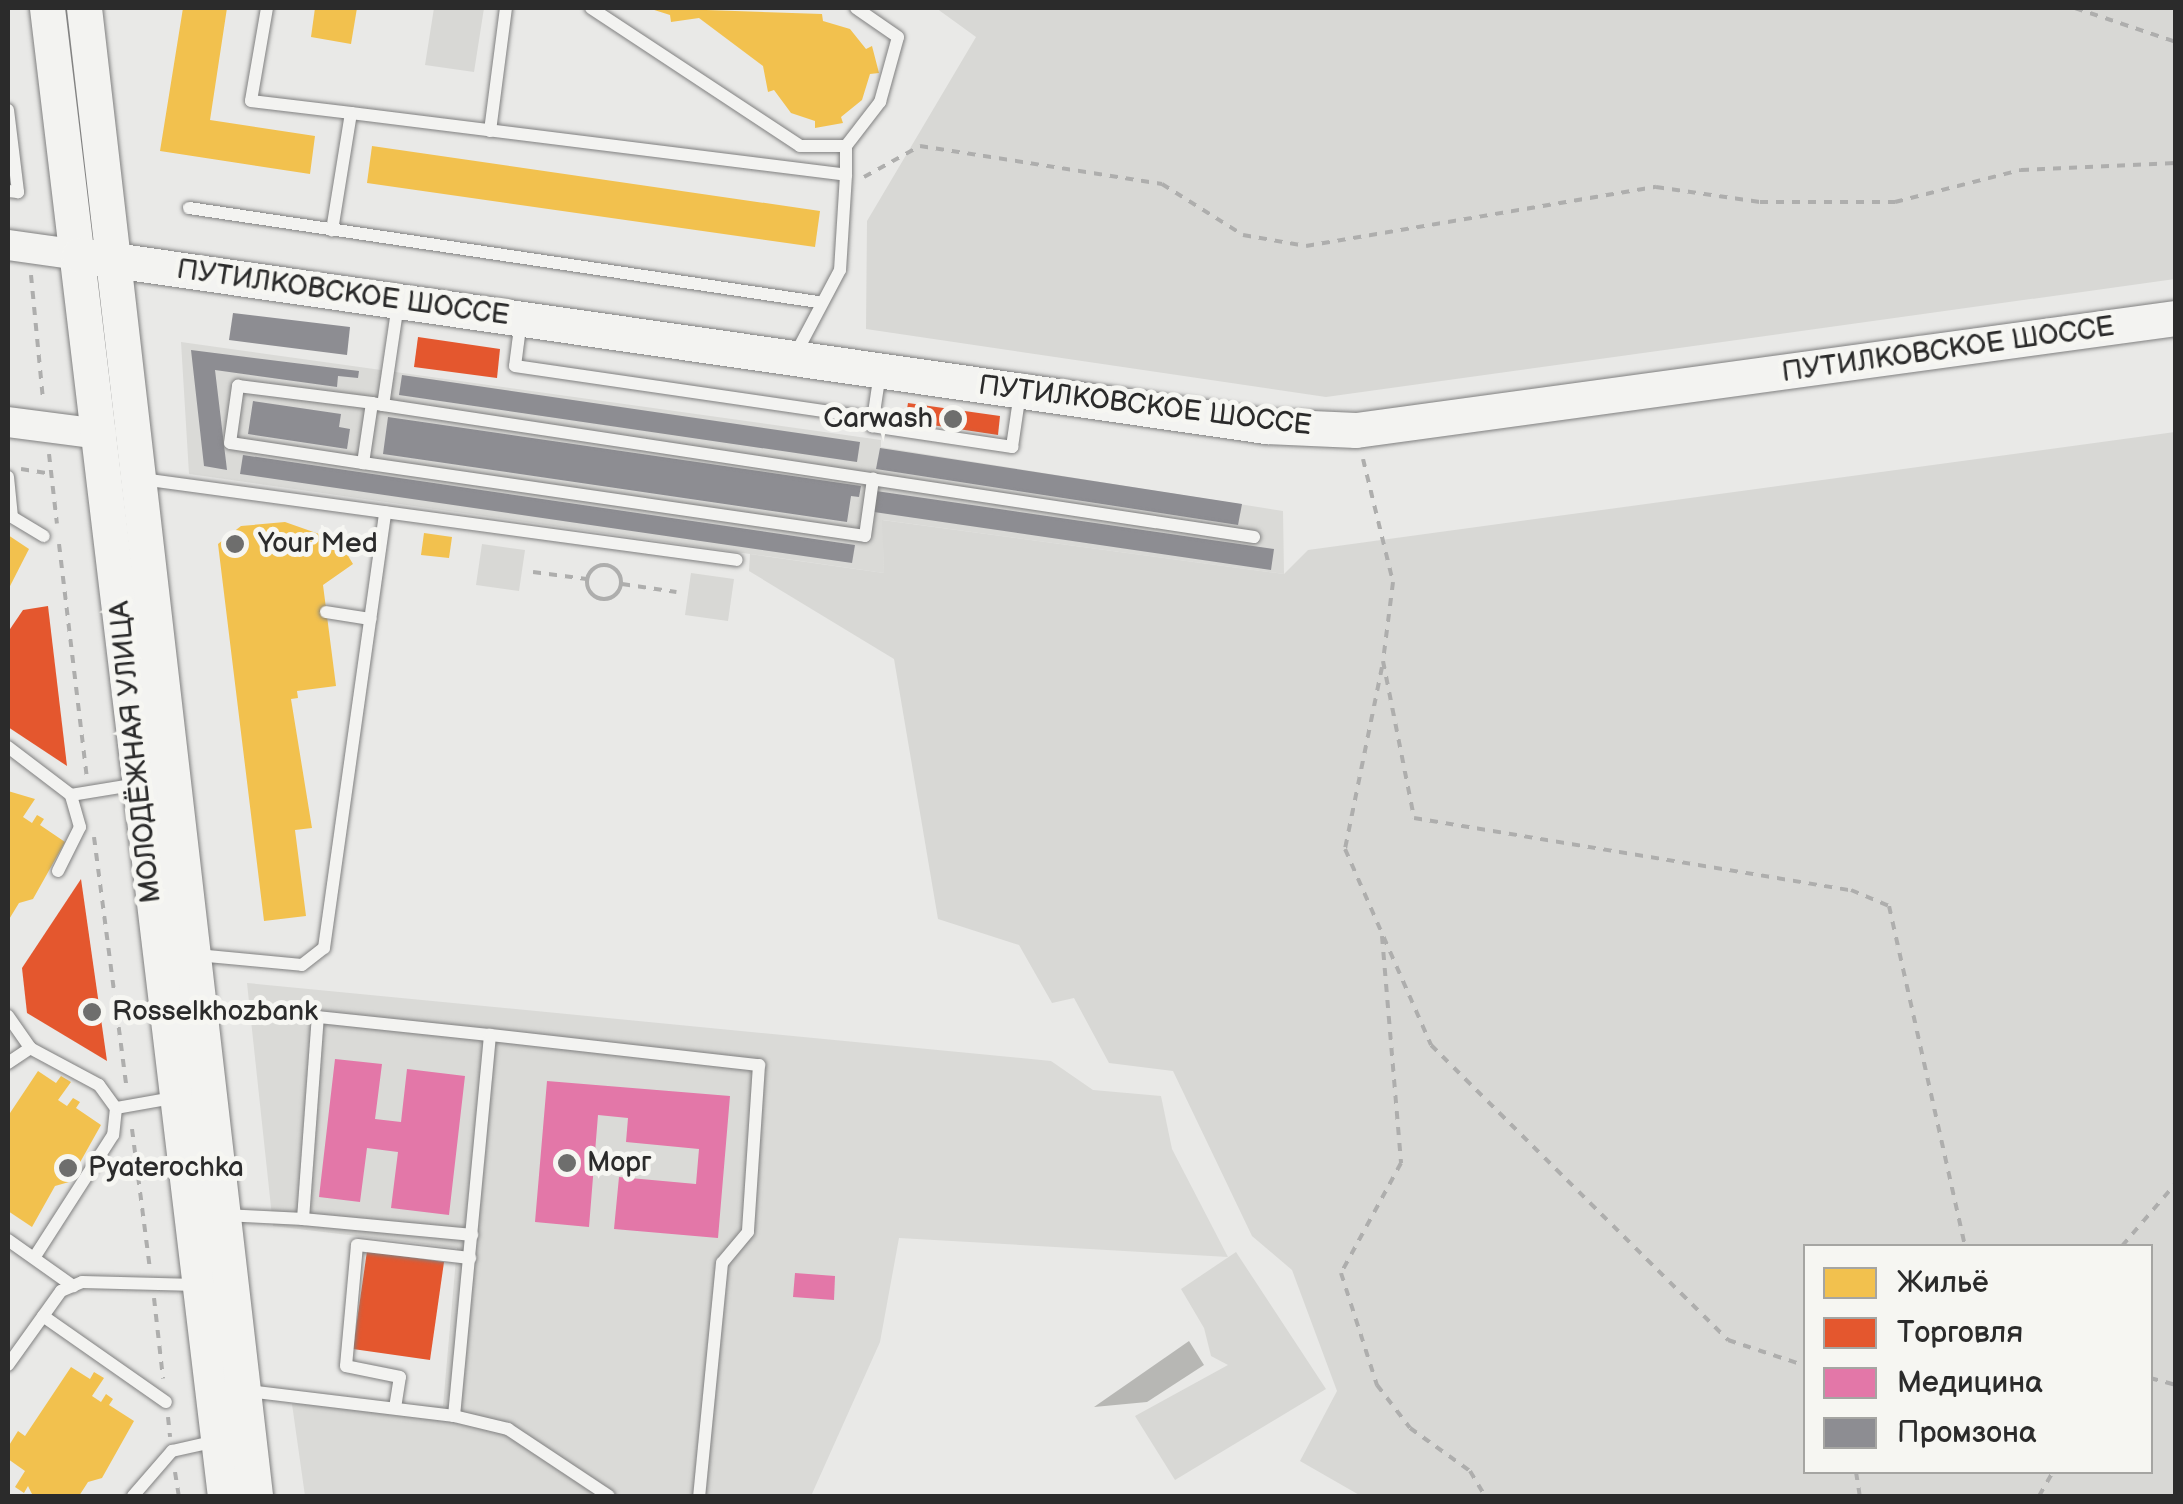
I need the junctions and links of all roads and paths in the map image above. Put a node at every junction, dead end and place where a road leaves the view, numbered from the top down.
1 (48, 8) edge
2 (84, 8) edge
3 (267, 8) edge
4 (506, 8) edge
5 (592, 8) edge
6 (856, 8) edge
7 (2074, 8) edge
8 (2176, 42) edge
9 (8, 110) edge
10 (351, 114) junction
11 (490, 131) junction
12 (846, 146) junction
13 (2176, 163) edge
14 (846, 175) junction
15 (8, 191) edge
16 (189, 208) dead end
17 (332, 230) junction
18 (18, 247) edge
19 (79, 255) junction
20 (116, 260) junction
21 (398, 301) junction
22 (818, 302) junction
23 (2176, 318) edge
24 (522, 319) junction
25 (794, 358) junction
26 (880, 370) junction
27 (1020, 390) junction
28 (378, 404) junction
29 (873, 418) junction
30 (8, 422) edge
31 (46, 426) junction
32 (1356, 430) junction
33 (100, 434) junction
34 (363, 463) junction
35 (8, 467) edge
36 (51, 474) junction
37 (8, 477) edge
38 (139, 479) junction
39 (873, 479) junction
40 (384, 512) junction
41 (44, 536) dead end
42 (1254, 537) dead end
43 (737, 560) dead end
44 (533, 572) dead end
45 (588, 579) junction
46 (622, 584) junction
47 (676, 592) dead end
48 (326, 612) dead end
49 (370, 619) junction
50 (1383, 661) junction
51 (8, 747) edge
52 (140, 784) junction
53 (88, 790) junction
54 (70, 795) junction
55 (58, 870) dead end
56 (1382, 931) junction
57 (190, 954) junction
58 (8, 1016) edge
59 (490, 1034) junction
60 (30, 1048) junction
61 (8, 1063) edge
62 (175, 1097) junction
63 (122, 1107) junction
64 (2176, 1183) edge
65 (218, 1215) junction
66 (303, 1219) junction
67 (472, 1235) junction
68 (8, 1240) edge
69 (1965, 1244) edge
70 (2124, 1244) edge
71 (34, 1258) junction
72 (470, 1258) junction
73 (74, 1286) junction
74 (197, 1286) junction
75 (153, 1288) junction
76 (43, 1316) junction
77 (8, 1362) edge
78 (1803, 1365) edge
79 (240, 1390) junction
80 (166, 1402) junction
81 (394, 1408) junction
82 (454, 1416) junction
83 (218, 1441) junction
84 (172, 1451) junction
85 (2052, 1474) edge
86 (132, 1496) edge
87 (179, 1496) edge
88 (224, 1496) edge
89 (254, 1496) edge
90 (608, 1496) edge
91 (699, 1496) edge
92 (1486, 1496) edge
93 (2038, 1496) edge

1 - 19 main road, МОЛОДЁЖНАЯ УЛИЦА
2 - 20 main road, МОЛОДЁЖНАЯ УЛИЦА
3 - 10 lane
4 - 11 lane
5 - 12 lane
6 - 12 lane
7 - 8 path
9 - 15 lane
10 - 11 lane
10 - 17 lane
11 - 14 lane
12 - 14 lane
13 - 14 path
14 - 22 lane
16 - 17 lane
17 - 22 lane
18 - 19 street
18 - 31 path
19 - 20 main road, ПУТИЛКОВСКОЕ ШОССЕ
19 - 33 main road, МОЛОДЁЖНАЯ УЛИЦА
20 - 21 main road, ПУТИЛКОВСКОЕ ШОССЕ
20 - 38 main road, МОЛОДЁЖНАЯ УЛИЦА
21 - 24 main road, ПУТИЛКОВСКОЕ ШОССЕ
21 - 28 lane
22 - 25 lane
23 - 32 main road, ПУТИЛКОВСКОЕ ШОССЕ
24 - 25 main road, ПУТИЛКОВСКОЕ ШОССЕ
24 - 29 lane
25 - 26 main road, ПУТИЛКОВСКОЕ ШОССЕ
26 - 27 main road, ПУТИЛКОВСКОЕ ШОССЕ
26 - 29 lane
27 - 29 lane
27 - 32 main road, ПУТИЛКОВСКОЕ ШОССЕ
28 - 34 lane
28 - 34 lane
28 - 39 lane
30 - 31 street
31 - 33 street
31 - 36 path
32 - 50 path
33 - 52 main road, МОЛОДЁЖНАЯ УЛИЦА
34 - 39 lane
35 - 36 path
36 - 53 path
37 - 41 lane
38 - 40 lane
38 - 57 main road, МОЛОДЁЖНАЯ УЛИЦА
39 - 42 lane
40 - 43 lane
40 - 49 lane
44 - 45 path
45 - 46 path
45 - 46 path
46 - 47 path
48 - 49 lane
49 - 57 lane
50 - 56 path
50 - 69 path
51 - 54 lane
52 - 53 lane
52 - 62 main road, МОЛОДЁЖНАЯ УЛИЦА
53 - 54 lane
53 - 63 path
54 - 55 lane
56 - 78 path
56 - 92 path
57 - 65 main road, МОЛОДЁЖНАЯ УЛИЦА
58 - 60 lane
59 - 66 lane
59 - 67 lane
59 - 91 lane
60 - 61 lane
60 - 63 lane
62 - 63 lane
62 - 74 main road, МОЛОДЁЖНАЯ УЛИЦА
63 - 71 lane
63 - 75 path
64 - 70 path
65 - 66 lane
65 - 79 main road, МОЛОДЁЖНАЯ УЛИЦА
66 - 67 lane
67 - 72 lane
68 - 71 lane
71 - 73 lane
72 - 81 lane
72 - 82 lane
73 - 75 lane
73 - 76 lane
74 - 75 lane
74 - 83 main road, МОЛОДЁЖНАЯ УЛИЦА
75 - 80 path
76 - 77 lane
76 - 80 lane
79 - 81 lane
79 - 89 main road, МОЛОДЁЖНАЯ УЛИЦА
80 - 84 path
81 - 82 lane
82 - 90 lane
83 - 84 lane
83 - 88 main road, МОЛОДЁЖНАЯ УЛИЦА
84 - 86 lane
84 - 87 path
85 - 93 path

